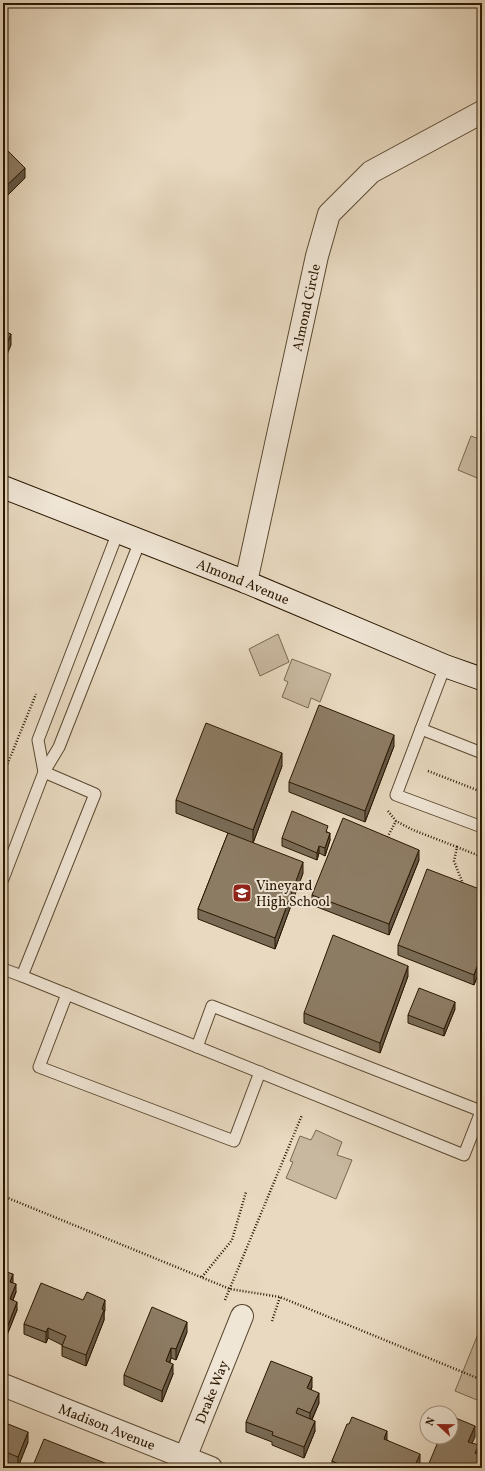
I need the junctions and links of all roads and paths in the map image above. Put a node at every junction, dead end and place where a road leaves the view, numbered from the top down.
1 (482, 112) edge
2 (3, 487) edge
3 (118, 532) junction
4 (140, 540) junction
5 (246, 582) junction
6 (445, 666) junction
7 (482, 679) edge
8 (421, 729) junction
9 (482, 753) edge
10 (428, 771) dead end
11 (44, 772) junction
12 (482, 792) edge
13 (396, 821) dead end
14 (482, 827) edge
15 (383, 845) edge
16 (482, 857) edge
17 (3, 879) edge
18 (464, 889) edge
19 (3, 969) edge
20 (22, 976) junction
21 (67, 994) junction
22 (197, 1047) junction
23 (260, 1072) junction
24 (482, 1110) edge
25 (302, 1115) dead end
26 (246, 1192) dead end
27 (3, 1196) edge
28 (202, 1277) junction
29 (230, 1289) junction
30 (280, 1297) junction
31 (224, 1302) dead end
32 (242, 1316) dead end
33 (272, 1321) dead end
34 (482, 1380) edge
35 (3, 1385) edge
36 (183, 1463) edge
37 (212, 1468) edge

1 - 5 street, Almond Circle
2 - 3 street, Almond Avenue
3 - 4 street, Almond Avenue
3 - 11 lane
4 - 5 street, Almond Avenue
4 - 11 lane
5 - 6 street, Almond Avenue
6 - 7 street, Almond Avenue
6 - 8 lane
8 - 9 lane
8 - 14 lane
10 - 12 path
11 - 17 lane
11 - 20 lane
13 - 15 path
16 - 18 path
19 - 20 lane
20 - 21 lane
21 - 22 lane
21 - 23 lane
22 - 23 lane
22 - 24 lane
23 - 24 lane
25 - 29 path
26 - 28 path
27 - 28 path
28 - 29 path
29 - 30 path
29 - 31 path
30 - 33 path
30 - 34 path
32 - 36 street, Drake Way
35 - 36 street, Madison Avenue
36 - 37 street, Madison Avenue

